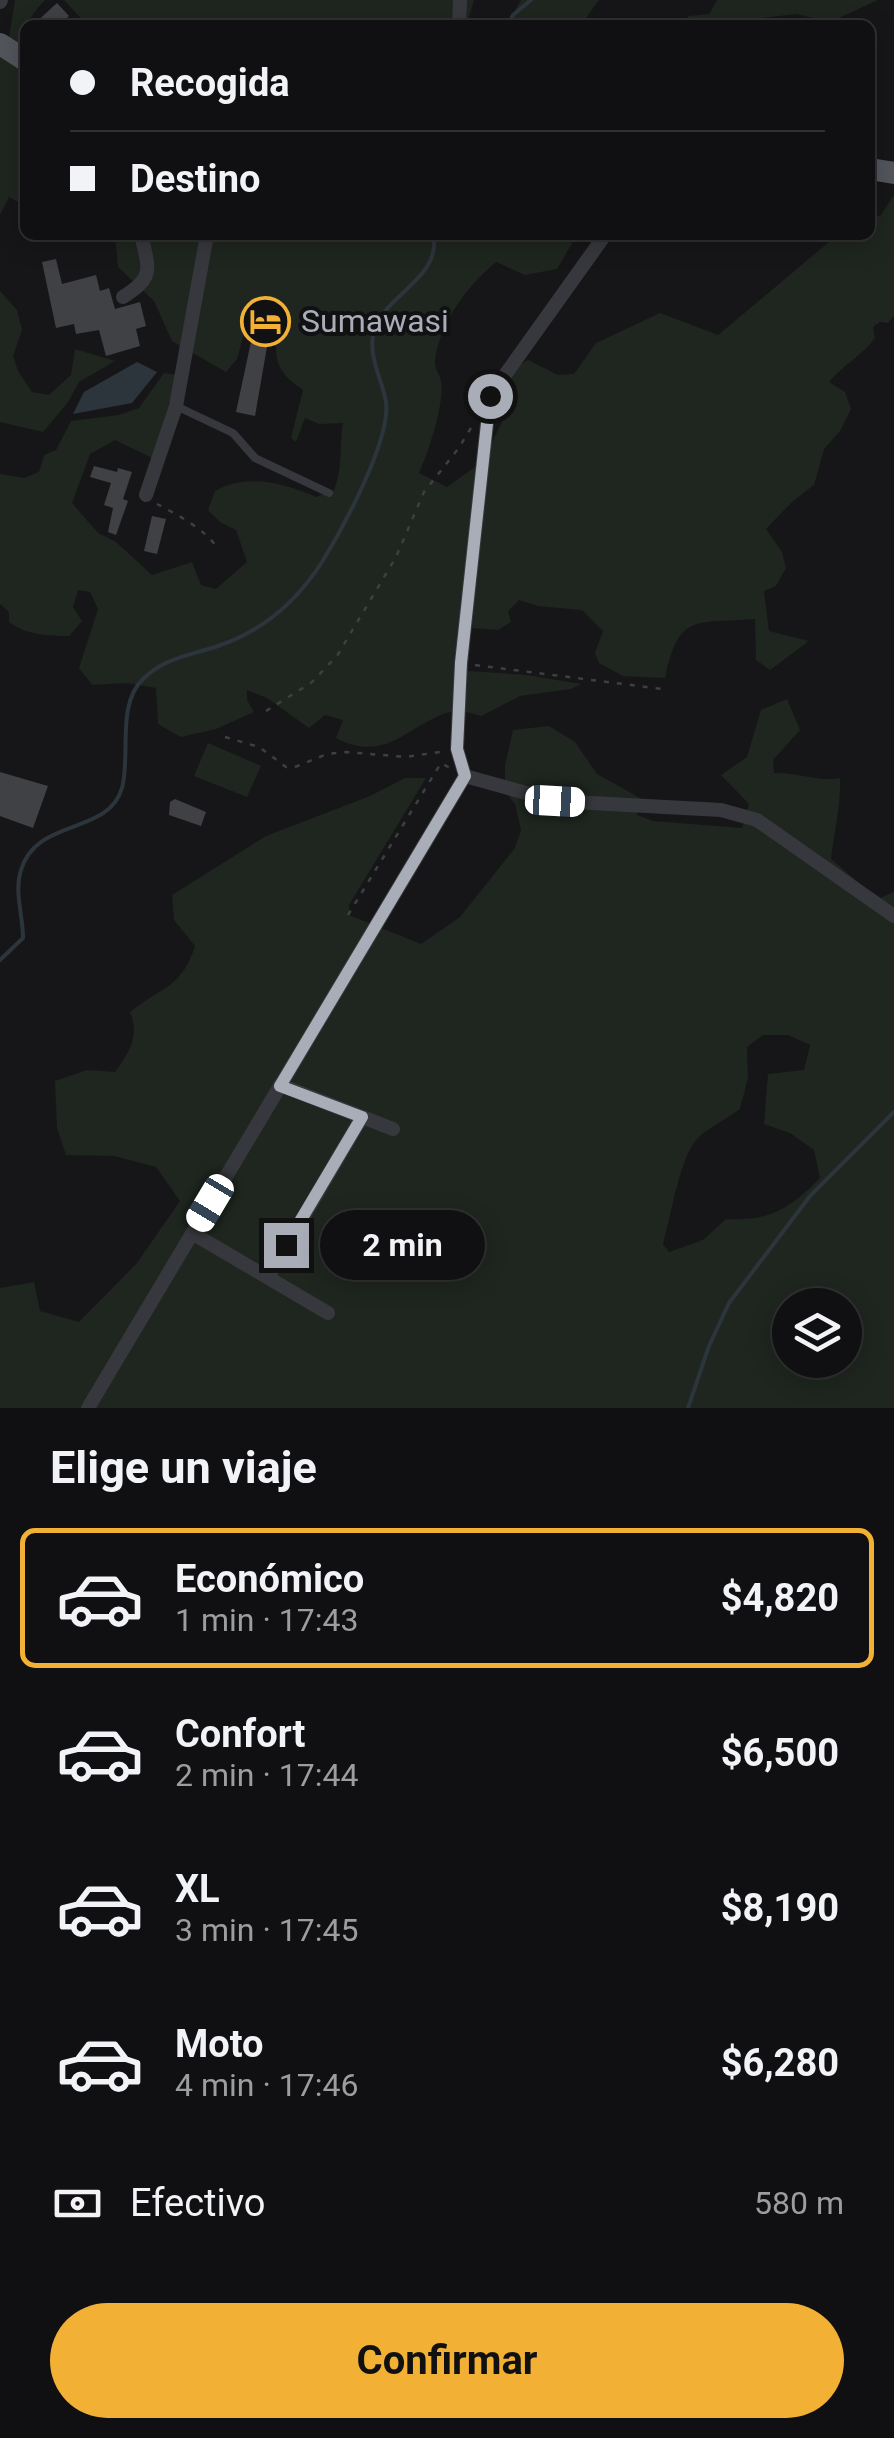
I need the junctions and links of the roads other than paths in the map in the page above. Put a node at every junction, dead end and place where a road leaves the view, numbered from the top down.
1 (143, 240) edge
2 (206, 240) edge
3 (601, 240) edge
4 (123, 297) dead end
5 (176, 406) junction
6 (329, 493) dead end
7 (146, 496) road end
8 (465, 776) junction
9 (894, 916) edge
10 (280, 1086) junction
11 (362, 1117) junction
12 (393, 1129) dead end
13 (192, 1233) junction
14 (268, 1278) junction
15 (328, 1313) dead end
16 (88, 1408) edge

1 - 4 street
2 - 5 street
3 - 8 street
5 - 6 lane
5 - 7 street
8 - 9 street
8 - 10 street
10 - 11 street
10 - 13 street
11 - 12 street
11 - 14 street
13 - 14 street
13 - 16 street
14 - 15 street

